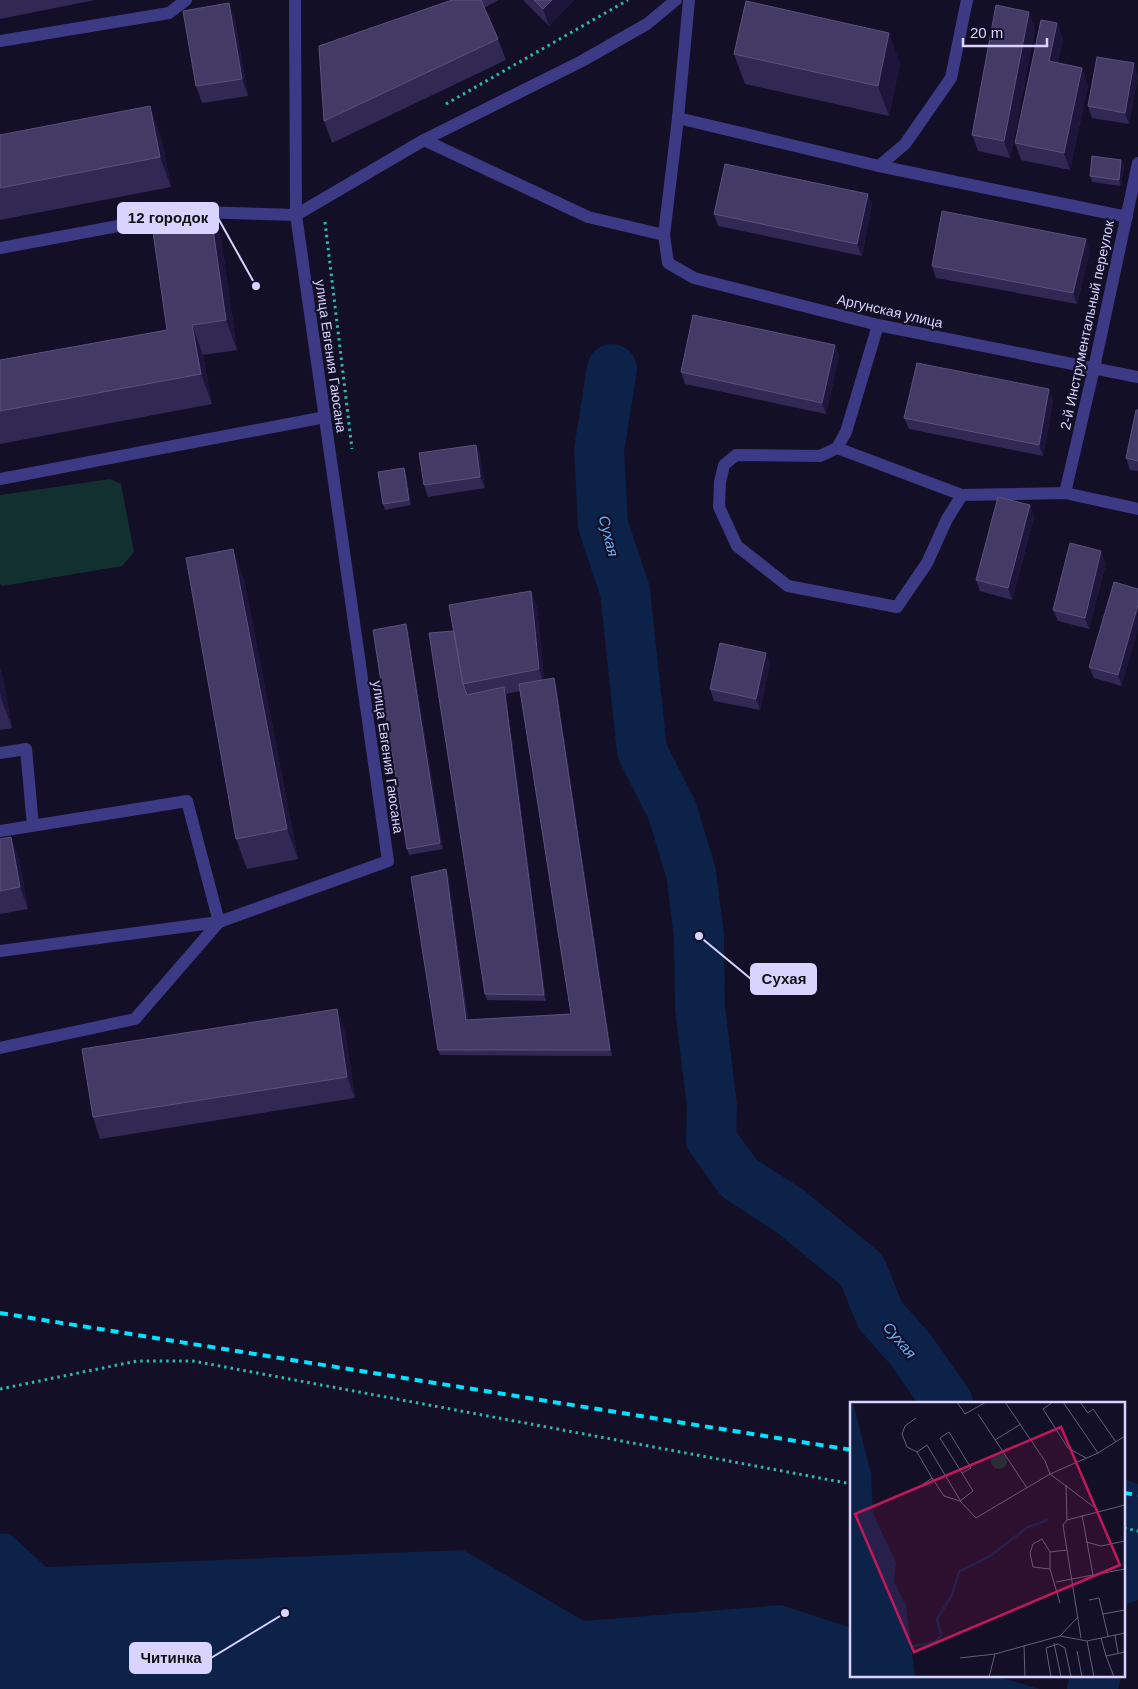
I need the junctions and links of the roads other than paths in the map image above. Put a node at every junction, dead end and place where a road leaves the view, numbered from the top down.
1 (186, 0) edge
2 (296, 0) edge
3 (676, 0) edge
4 (689, 0) edge
5 (967, 0) edge
6 (0, 41) edge
7 (678, 118) junction
8 (424, 140) junction
9 (1138, 163) edge
10 (879, 166) junction
11 (296, 215) junction
12 (1126, 218) junction
13 (664, 235) junction
14 (0, 248) edge
15 (878, 325) junction
16 (1094, 368) junction
17 (1138, 377) edge
18 (325, 418) junction
19 (837, 448) junction
20 (0, 479) edge
21 (1065, 493) junction
22 (962, 495) junction
23 (1138, 509) edge
24 (0, 753) edge
25 (33, 826) junction
26 (0, 831) edge
27 (219, 922) junction
28 (0, 951) edge
29 (0, 1048) edge

1 - 6 street
2 - 11 street, улица Евгения Гаюсана
3 - 8 street
4 - 7 street
5 - 10 street
7 - 10 street
7 - 13 street
8 - 11 street
8 - 13 street
9 - 12 street, 2-й Инструментальный переулок
10 - 12 street
11 - 14 street
11 - 18 street, улица Евгения Гаюсана
12 - 16 street, 2-й Инструментальный переулок
13 - 15 street, Аргунская улица
15 - 16 street, Аргунская улица
15 - 19 street
16 - 17 street, Аргунская улица
16 - 21 street, 2-й Инструментальный переулок
18 - 20 street
18 - 27 street, улица Евгения Гаюсана
19 - 22 street
19 - 22 street
21 - 22 street
21 - 23 street
24 - 25 street
25 - 26 street
25 - 27 street
27 - 28 street
27 - 29 street, улица Евгения Гаюсана

